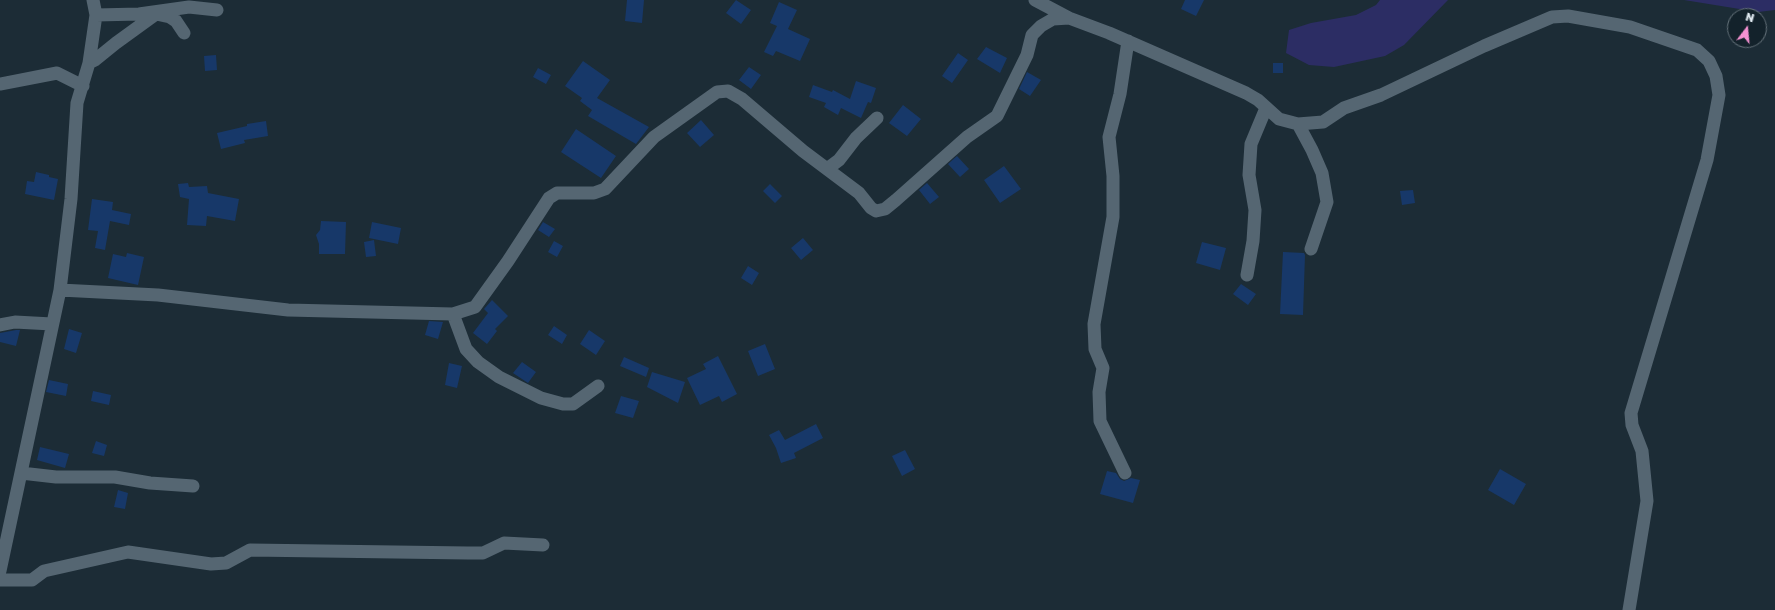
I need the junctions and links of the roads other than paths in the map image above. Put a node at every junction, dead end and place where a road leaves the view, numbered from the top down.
1 (93, 0) edge
2 (1035, 0) edge
3 (217, 10) dead end
4 (96, 15) junction
5 (1069, 18) junction
6 (184, 33) dead end
7 (1128, 41) junction
8 (89, 63) junction
9 (0, 84) edge
10 (83, 86) junction
11 (1266, 108) junction
12 (877, 118) dead end
13 (1298, 124) junction
14 (827, 169) junction
15 (1311, 249) dead end
16 (1247, 275) dead end
17 (60, 290) junction
18 (452, 314) junction
19 (52, 324) junction
20 (0, 325) edge
21 (598, 386) dead end
22 (21, 473) junction
23 (1125, 473) dead end
24 (193, 486) dead end
25 (543, 545) dead end
26 (0, 571) edge
27 (0, 580) edge
28 (1629, 610) edge

1 - 4 street
2 - 5 street
3 - 4 street
4 - 8 street
5 - 7 street
5 - 14 street
6 - 8 street
7 - 11 street
7 - 23 street
8 - 10 street
9 - 10 street
10 - 17 street
11 - 13 street
11 - 16 street
12 - 14 street
13 - 15 street
13 - 28 street
14 - 18 street
17 - 18 street
17 - 19 street
18 - 21 street
19 - 20 street
19 - 22 street
22 - 24 street
22 - 26 street
25 - 27 street

